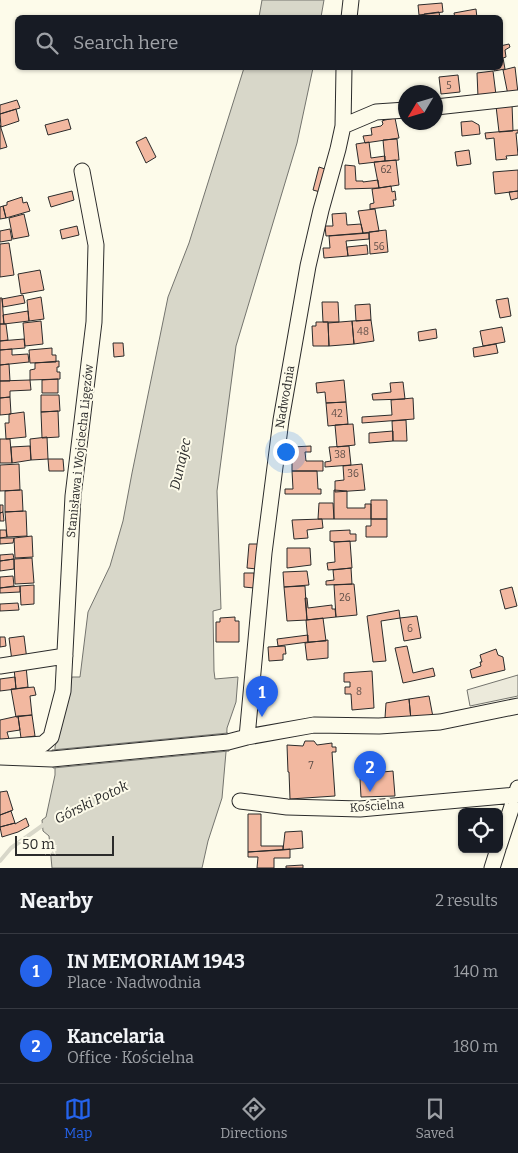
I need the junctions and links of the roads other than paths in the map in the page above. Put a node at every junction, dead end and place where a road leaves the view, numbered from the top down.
1 (351, 0) edge
2 (349, 15) edge
3 (344, 70) edge
4 (518, 98) edge
5 (443, 105) edge
6 (398, 111) edge
7 (343, 126) junction
8 (82, 171) dead end
9 (65, 656) junction
10 (0, 666) edge
11 (518, 706) edge
12 (248, 737) junction
13 (0, 749) edge
14 (0, 757) edge
15 (517, 791) edge
16 (240, 801) dead end
17 (503, 835) edge
18 (497, 853) edge
19 (492, 868) edge

1 - 2 street
3 - 7 street, Nadwodnia
4 - 5 street
6 - 7 street
7 - 12 street, Nadwodnia
8 - 9 street, Stanisława i Wojciecha Ligęzów
9 - 10 street
9 - 13 street, Stanisława i Wojciecha Ligęzów
11 - 12 street
12 - 14 street
15 - 16 street, Kościelna
15 - 17 street
18 - 19 street

